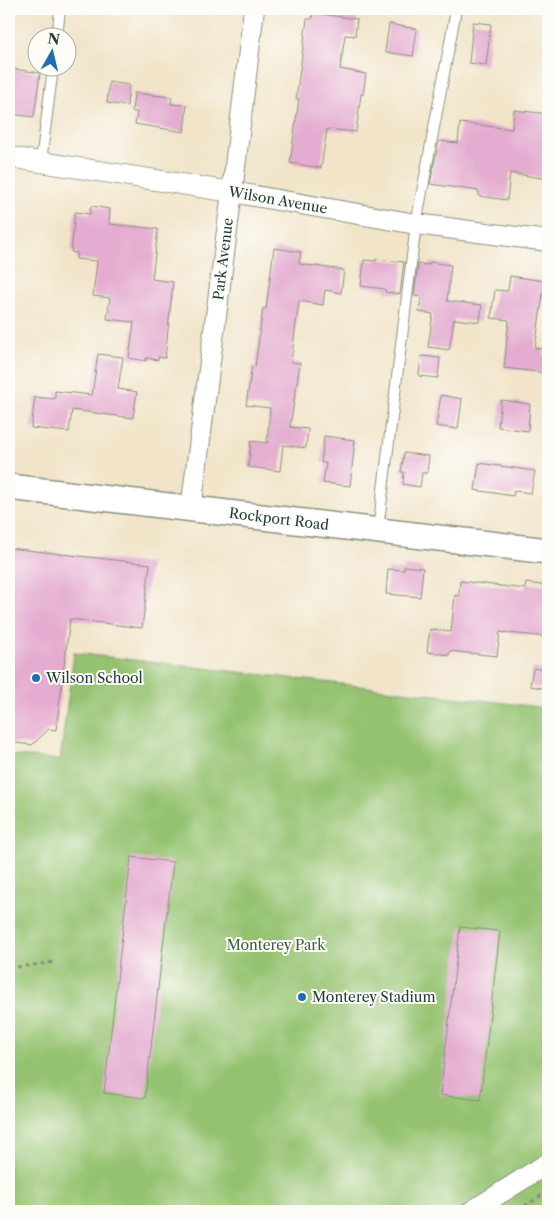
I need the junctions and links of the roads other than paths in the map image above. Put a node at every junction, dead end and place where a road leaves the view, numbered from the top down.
1 (60, 9) edge
2 (254, 9) edge
3 (456, 10) dead end
4 (58, 28) edge
5 (52, 78) edge
6 (9, 157) edge
7 (41, 161) junction
8 (232, 192) junction
9 (416, 224) junction
10 (548, 241) edge
11 (9, 487) edge
12 (191, 509) junction
13 (378, 530) junction
14 (548, 551) edge
15 (548, 1163) edge
16 (472, 1211) edge

1 - 4 lane
2 - 8 street, Park Avenue
3 - 9 lane
5 - 7 lane
6 - 7 street, Wilson Avenue
7 - 8 street, Wilson Avenue
8 - 9 street, Wilson Avenue
8 - 12 street, Park Avenue
9 - 10 street, Wilson Avenue
9 - 13 lane
11 - 12 street, Rockport Road
12 - 13 street, Rockport Road
13 - 14 street, Rockport Road
15 - 16 street

